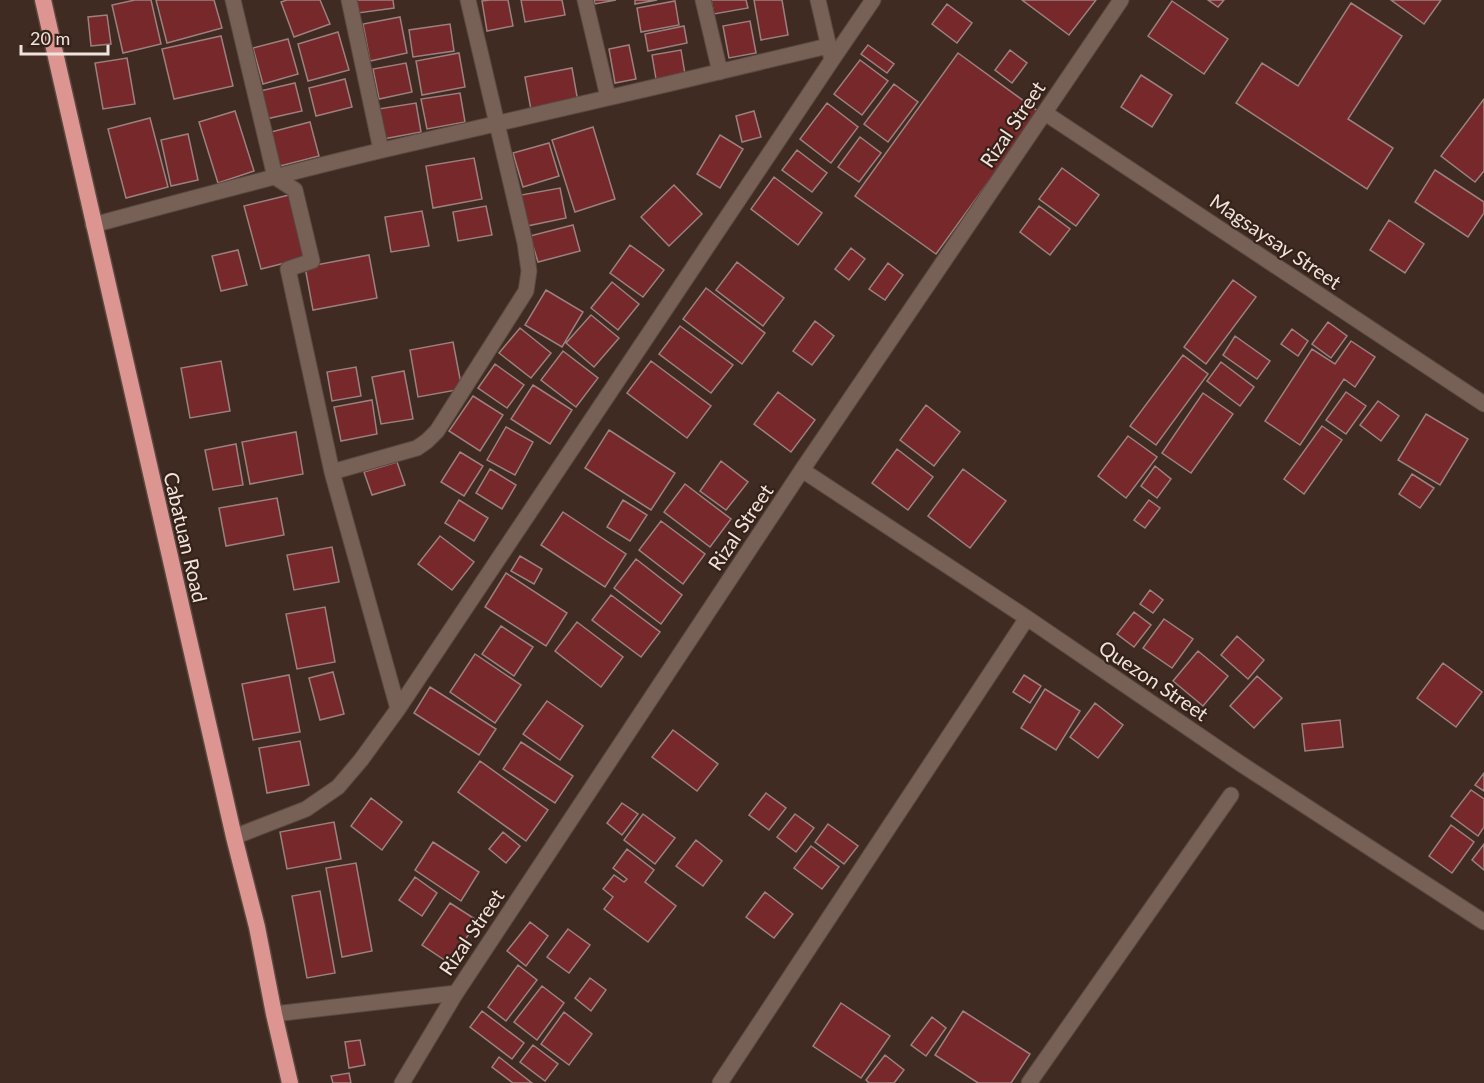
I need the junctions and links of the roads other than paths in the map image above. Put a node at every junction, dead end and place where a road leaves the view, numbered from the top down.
1 (43, 0) edge
2 (233, 0) edge
3 (349, 0) edge
4 (468, 0) edge
5 (585, 0) edge
6 (703, 0) edge
7 (818, 0) edge
8 (873, 0) edge
9 (1121, 0) edge
10 (830, 53) junction
11 (720, 72) junction
12 (608, 97) junction
13 (1045, 113) junction
14 (497, 124) junction
15 (381, 150) junction
16 (275, 177) junction
17 (93, 225) junction
18 (1484, 404) edge
19 (802, 470) junction
20 (332, 472) junction
21 (1027, 618) junction
22 (398, 709) junction
23 (1231, 795) dead end
24 (234, 837) junction
25 (1484, 922) edge
26 (456, 993) junction
27 (273, 1014) junction
28 (290, 1083) edge
29 (402, 1083) edge
30 (720, 1083) edge
31 (1029, 1083) edge

1 - 17 highway, Cabatuan Road
2 - 16 street
3 - 15 street
4 - 14 street
5 - 12 street
6 - 11 street
7 - 10 street
8 - 10 street
9 - 13 street, Rizal Street
10 - 11 street
10 - 22 street
11 - 12 street
12 - 14 street
13 - 18 street, Magsaysay Street
13 - 19 street, Rizal Street
14 - 15 street
14 - 20 street
15 - 16 street
16 - 17 street
16 - 20 street
17 - 24 highway, Cabatuan Road
19 - 21 street, Quezon Street
19 - 26 street, Rizal Street
20 - 22 street
21 - 25 street, Quezon Street
21 - 30 street
22 - 24 street
23 - 31 street
24 - 27 highway, Cabatuan Road
26 - 27 street
26 - 29 street, Rizal Street
27 - 28 highway, Cabatuan Road

